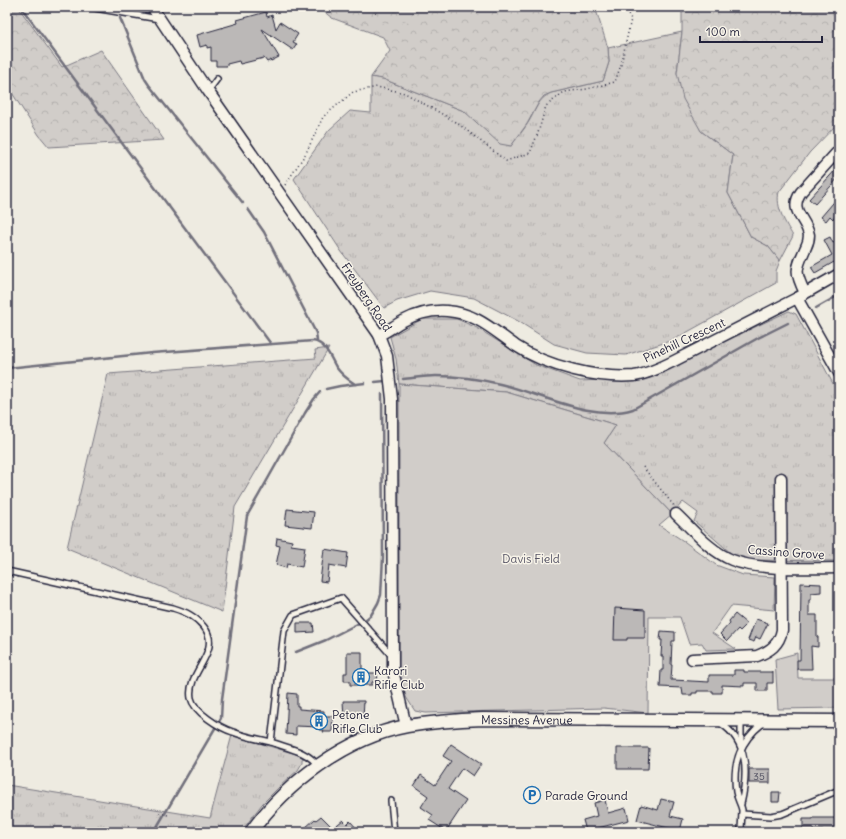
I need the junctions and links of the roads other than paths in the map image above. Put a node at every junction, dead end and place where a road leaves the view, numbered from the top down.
1 (89, 7) edge
2 (152, 7) edge
3 (161, 20) junction
4 (217, 79) dead end
5 (208, 91) junction
6 (839, 150) edge
7 (839, 274) edge
8 (801, 295) junction
9 (379, 335) junction
10 (839, 373) edge
11 (781, 478) dead end
12 (676, 514) road end
13 (782, 567) junction
14 (839, 568) edge
15 (7, 572) edge
16 (393, 657) junction
17 (692, 659) dead end
18 (716, 721) junction
19 (741, 721) junction
20 (765, 721) junction
21 (839, 721) edge
22 (406, 726) junction
23 (271, 742) junction
24 (741, 747) junction
25 (318, 766) junction
26 (839, 790) edge
27 (391, 801) dead end
28 (742, 814) junction
29 (251, 832) edge
30 (394, 832) edge
31 (741, 832) edge

1 - 3 lane
2 - 3 street, Freyberg Road
3 - 5 street, Freyberg Road
4 - 5 lane
5 - 9 street, Freyberg Road
6 - 8 street
7 - 8 street, Pinehill Crescent
8 - 9 street, Pinehill Crescent
8 - 10 street
9 - 16 street, Freyberg Road
11 - 13 street
12 - 13 street, Cassino Grove
13 - 14 street, Cassino Grove
13 - 17 street
15 - 23 lane
16 - 22 street, Freyberg Road
16 - 23 lane
18 - 19 street, Messines Avenue
18 - 22 street, Messines Avenue
18 - 24 lane
19 - 20 street, Messines Avenue
19 - 24 lane
20 - 21 street, Messines Avenue
20 - 24 lane
22 - 25 street, Messines Avenue
23 - 25 lane
24 - 28 lane
25 - 29 street, Messines Avenue
26 - 28 lane
27 - 30 lane
28 - 31 lane

